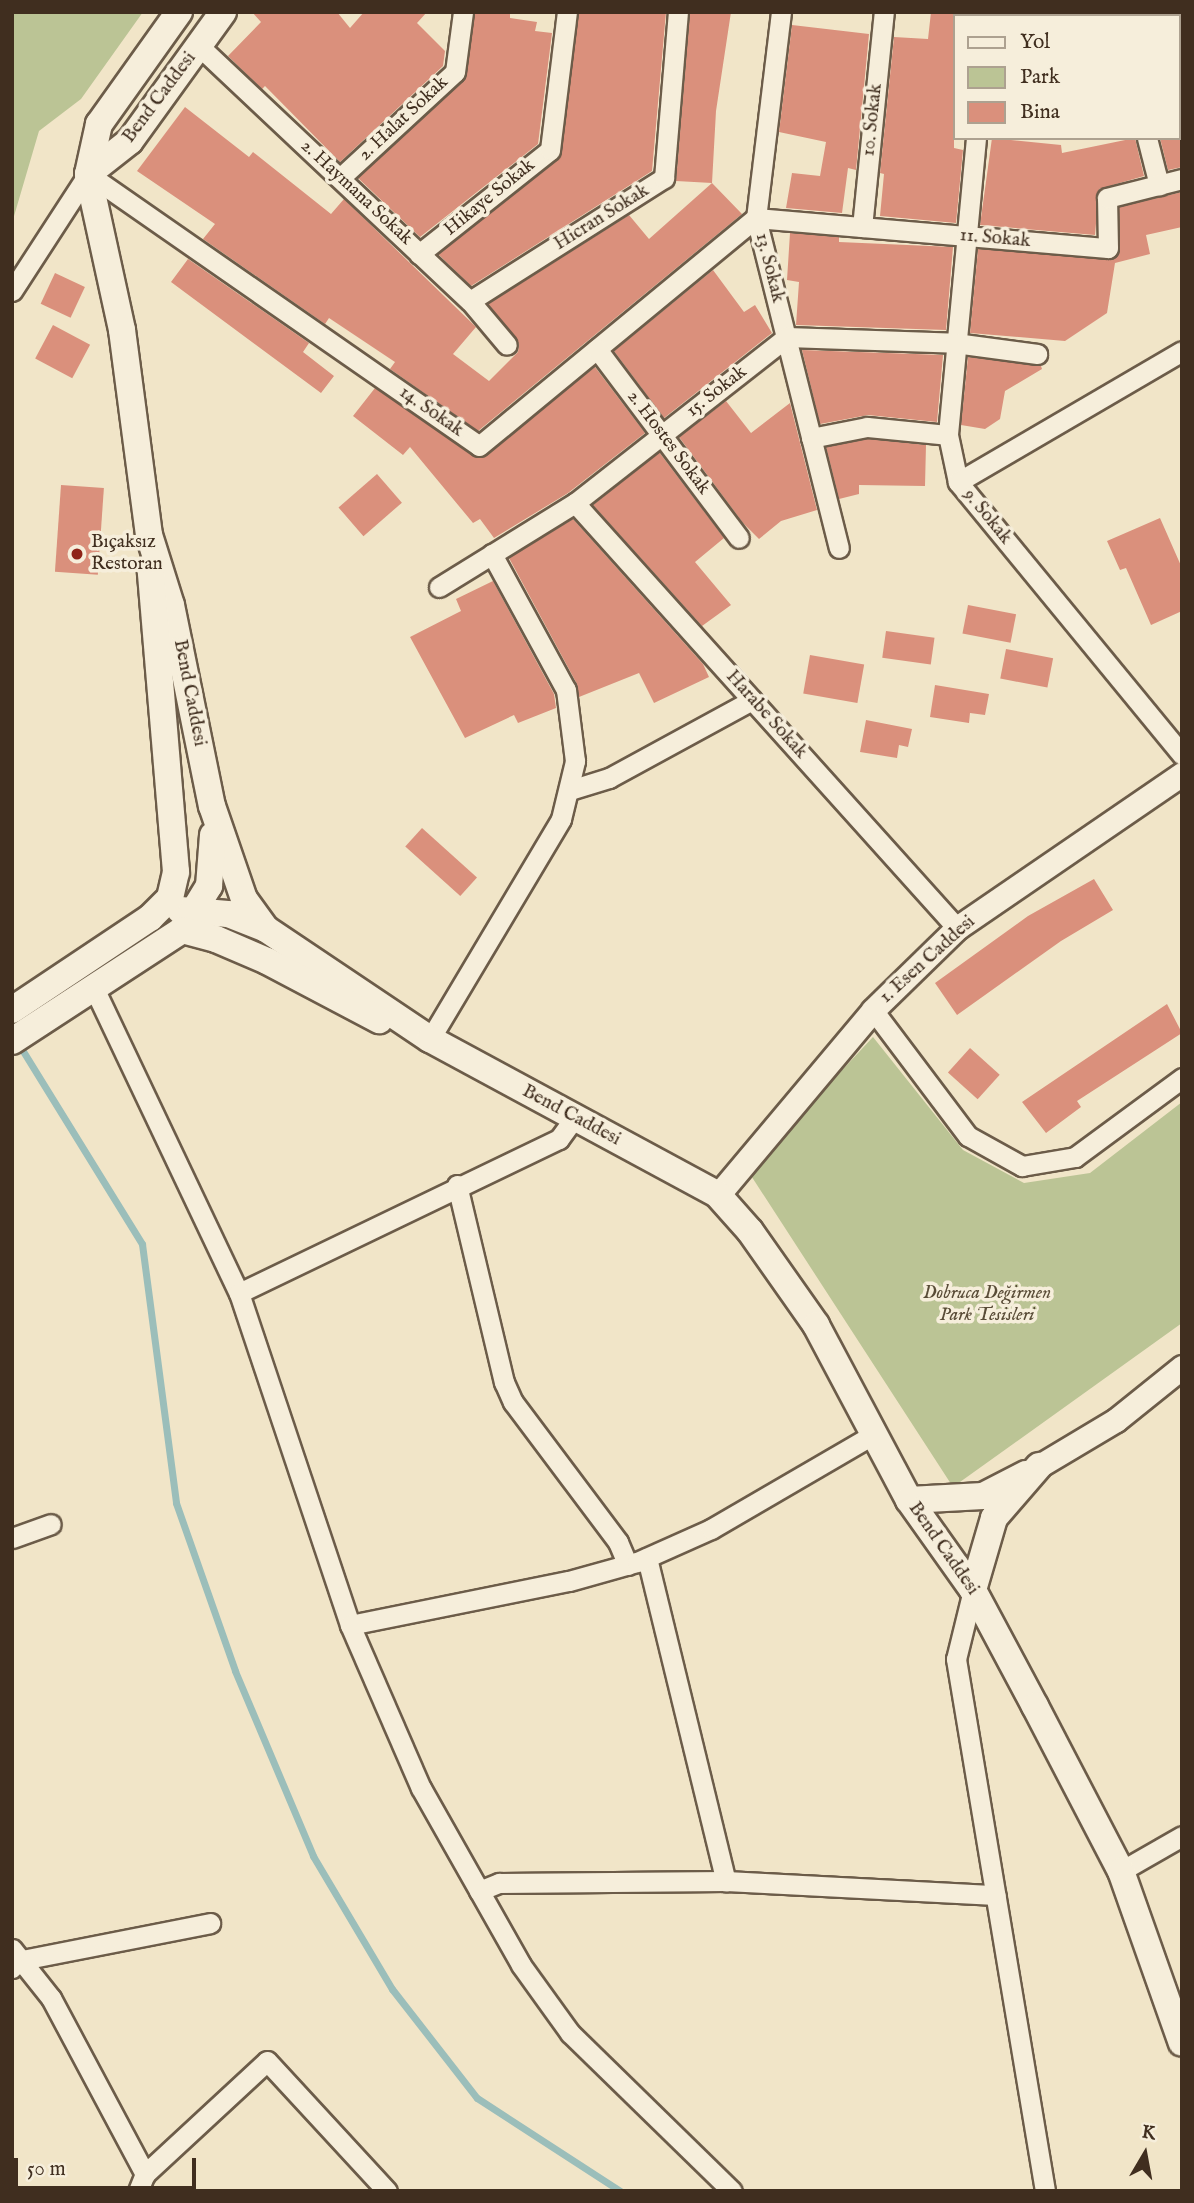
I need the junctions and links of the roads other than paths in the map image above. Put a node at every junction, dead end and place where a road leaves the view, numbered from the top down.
1 (179, 12) edge
2 (223, 12) edge
3 (463, 12) edge
4 (567, 12) edge
5 (678, 12) edge
6 (781, 12) edge
7 (884, 12) edge
8 (199, 46) junction
9 (976, 140) edge
10 (1148, 140) edge
11 (88, 174) junction
12 (340, 178) junction
13 (1182, 179) edge
14 (1159, 185) junction
15 (756, 218) junction
16 (862, 227) junction
17 (966, 237) junction
18 (419, 254) junction
19 (12, 291) edge
20 (470, 302) junction
21 (787, 337) junction
22 (955, 343) junction
23 (507, 345) dead end
24 (597, 349) junction
25 (1182, 351) edge
26 (1037, 354) dead end
27 (663, 434) junction
28 (948, 435) junction
29 (811, 438) junction
30 (958, 482) junction
31 (575, 503) junction
32 (149, 536) junction
33 (739, 538) dead end
34 (839, 548) dead end
35 (492, 554) junction
36 (439, 587) dead end
37 (752, 700) junction
38 (1182, 755) edge
39 (1182, 774) edge
40 (570, 790) junction
41 (212, 806) junction
42 (176, 872) junction
43 (190, 916) junction
44 (150, 918) junction
45 (957, 928) junction
46 (266, 929) junction
47 (93, 986) junction
48 (48, 1002) junction
49 (12, 1010) edge
50 (873, 1010) junction
51 (429, 1039) junction
52 (12, 1041) edge
53 (1182, 1078) edge
54 (574, 1118) junction
55 (457, 1185) junction
56 (718, 1195) junction
57 (239, 1293) junction
58 (1182, 1367) edge
59 (874, 1434) junction
60 (1040, 1466) junction
61 (909, 1500) junction
62 (51, 1524) dead end
63 (12, 1538) edge
64 (647, 1558) junction
65 (628, 1565) junction
66 (973, 1590) junction
67 (350, 1625) junction
68 (1182, 1836) edge
69 (1121, 1871) junction
70 (726, 1881) junction
71 (479, 1891) junction
72 (996, 1895) junction
73 (210, 1923) dead end
74 (14, 1959) edge
75 (1182, 2043) edge
76 (141, 2182) edge
77 (387, 2191) edge
78 (732, 2191) edge
79 (1045, 2191) edge

1 - 11 main road, Bend Caddesi
2 - 8 main road, Bend Caddesi
3 - 12 street, 2. Halat Sokak
4 - 18 street, Hikaye Sokak
5 - 20 street, Hicran Sokak
6 - 15 street, 13. Sokak
7 - 16 street, 10. Sokak
8 - 11 main road, Bend Caddesi
8 - 12 street, 2. Haymana Sokak
9 - 17 street, 9. Sokak
10 - 14 street
11 - 19 street
11 - 24 street, 14. Sokak
11 - 32 main road, Bend Caddesi
12 - 18 street, 2. Haymana Sokak
13 - 14 street, 11. Sokak
14 - 17 street, 11. Sokak
15 - 16 street, 11. Sokak
15 - 21 street, 13. Sokak
15 - 24 street, 14. Sokak
16 - 17 street, 11. Sokak
17 - 22 street, 9. Sokak
18 - 20 street, 2. Haymana Sokak
20 - 23 street, 2. Haymana Sokak
21 - 22 street
21 - 27 street, 15. Sokak
21 - 29 street, 13. Sokak
22 - 26 street
22 - 28 street, 9. Sokak
24 - 27 street, 2. Hostes Sokak
25 - 30 street
27 - 31 street, 15. Sokak
27 - 33 street, 2. Hostes Sokak
28 - 29 street
28 - 30 street, 9. Sokak
29 - 34 street, 13. Sokak
30 - 38 street, 9. Sokak
31 - 35 street, 15. Sokak
31 - 37 street, Harabe Sokak
32 - 41 main road, Bend Caddesi
32 - 42 main road
35 - 36 street, 15. Sokak
35 - 40 street
37 - 40 street
37 - 45 street, Harabe Sokak
39 - 45 street, 1. Esen Caddesi
40 - 51 street
41 - 43 main road
41 - 46 main road, Bend Caddesi
42 - 43 main road
42 - 44 main road
43 - 44 main road
43 - 46 main road
43 - 47 main road
43 - 51 main road
44 - 48 main road
45 - 50 street, 1. Esen Caddesi
46 - 51 main road, Bend Caddesi
47 - 48 main road
47 - 57 street
48 - 49 main road
48 - 52 main road
50 - 53 street
50 - 56 street, 1. Esen Caddesi
51 - 54 main road, Bend Caddesi
54 - 55 street
54 - 56 main road, Bend Caddesi
55 - 57 street
55 - 65 street
56 - 59 main road, Bend Caddesi
57 - 67 street
58 - 60 street
59 - 61 main road, Bend Caddesi
59 - 64 street
60 - 61 main road
60 - 66 main road
61 - 66 main road, Bend Caddesi
62 - 63 street
64 - 65 street
64 - 70 street
65 - 67 street
66 - 69 main road, Bend Caddesi
66 - 72 street
67 - 71 street
68 - 69 street
69 - 75 main road, Bend Caddesi
70 - 71 street
70 - 72 street
71 - 78 street
72 - 79 street
73 - 74 street
74 - 76 street
76 - 77 street

